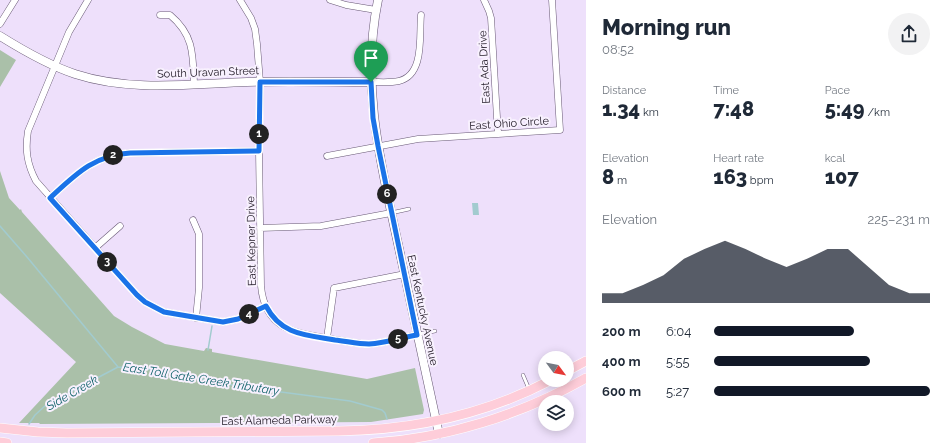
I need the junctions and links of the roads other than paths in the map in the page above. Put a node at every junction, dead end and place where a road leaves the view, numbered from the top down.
1 (15, 0) edge
2 (88, 0) edge
3 (240, 0) edge
4 (330, 0) edge
5 (378, 0) edge
6 (484, 0) edge
7 (552, 0) edge
8 (376, 10) junction
9 (160, 15) dead end
10 (420, 15) dead end
11 (0, 24) edge
12 (0, 36) edge
13 (54, 66) junction
14 (260, 82) junction
15 (371, 82) junction
16 (194, 84) junction
17 (498, 134) junction
18 (378, 146) junction
19 (259, 151) junction
20 (327, 156) dead end
21 (50, 198) junction
22 (409, 209) dead end
23 (391, 213) junction
24 (194, 220) dead end
25 (120, 226) dead end
26 (260, 228) junction
27 (95, 248) junction
28 (405, 274) junction
29 (266, 306) junction
30 (196, 318) junction
31 (435, 331) dead end
32 (417, 335) junction
33 (326, 338) junction
34 (586, 360) edge
35 (574, 367) edge
36 (523, 375) dead end
37 (586, 378) edge
38 (538, 386) edge
39 (530, 390) junction
40 (436, 421) junction
41 (0, 428) edge
42 (438, 434) junction
43 (0, 442) edge
44 (7, 443) edge
45 (373, 443) edge

1 - 11 street
2 - 13 street
3 - 14 street, East Kepner Drive
4 - 8 street
5 - 8 street, East Kentucky Avenue
6 - 17 street, East Ada Drive
7 - 17 street, East Ohio Circle
8 - 15 street, East Kentucky Avenue
9 - 16 street
10 - 15 street, South Uravan Street
12 - 13 street, South Uravan Street
13 - 16 street, South Uravan Street
13 - 21 street
14 - 15 street, South Uravan Street
14 - 16 street, South Uravan Street
14 - 19 street, East Kepner Drive
15 - 18 street, East Kentucky Avenue
17 - 18 street, East Ohio Circle
18 - 20 street, East Ohio Circle
18 - 23 street, East Kentucky Avenue
19 - 21 street
19 - 26 street, East Kepner Drive
21 - 27 street
22 - 23 lane
23 - 26 street
23 - 28 street, East Kentucky Avenue
24 - 30 street
25 - 27 street
26 - 29 street, East Kepner Drive
27 - 30 street
28 - 32 street, East Kentucky Avenue
28 - 33 street
29 - 30 street
29 - 33 street, East Kepner Drive
31 - 32 lane
32 - 33 street, East Kepner Drive
32 - 40 street, East Kentucky Avenue
34 - 35 main road
36 - 39 lane
37 - 42 main road
38 - 39 main road, East Alameda Parkway
39 - 40 main road, East Alameda Parkway
40 - 41 main road, East Alameda Parkway
40 - 42 street, East Kentucky Avenue
42 - 45 main road
43 - 44 main road

